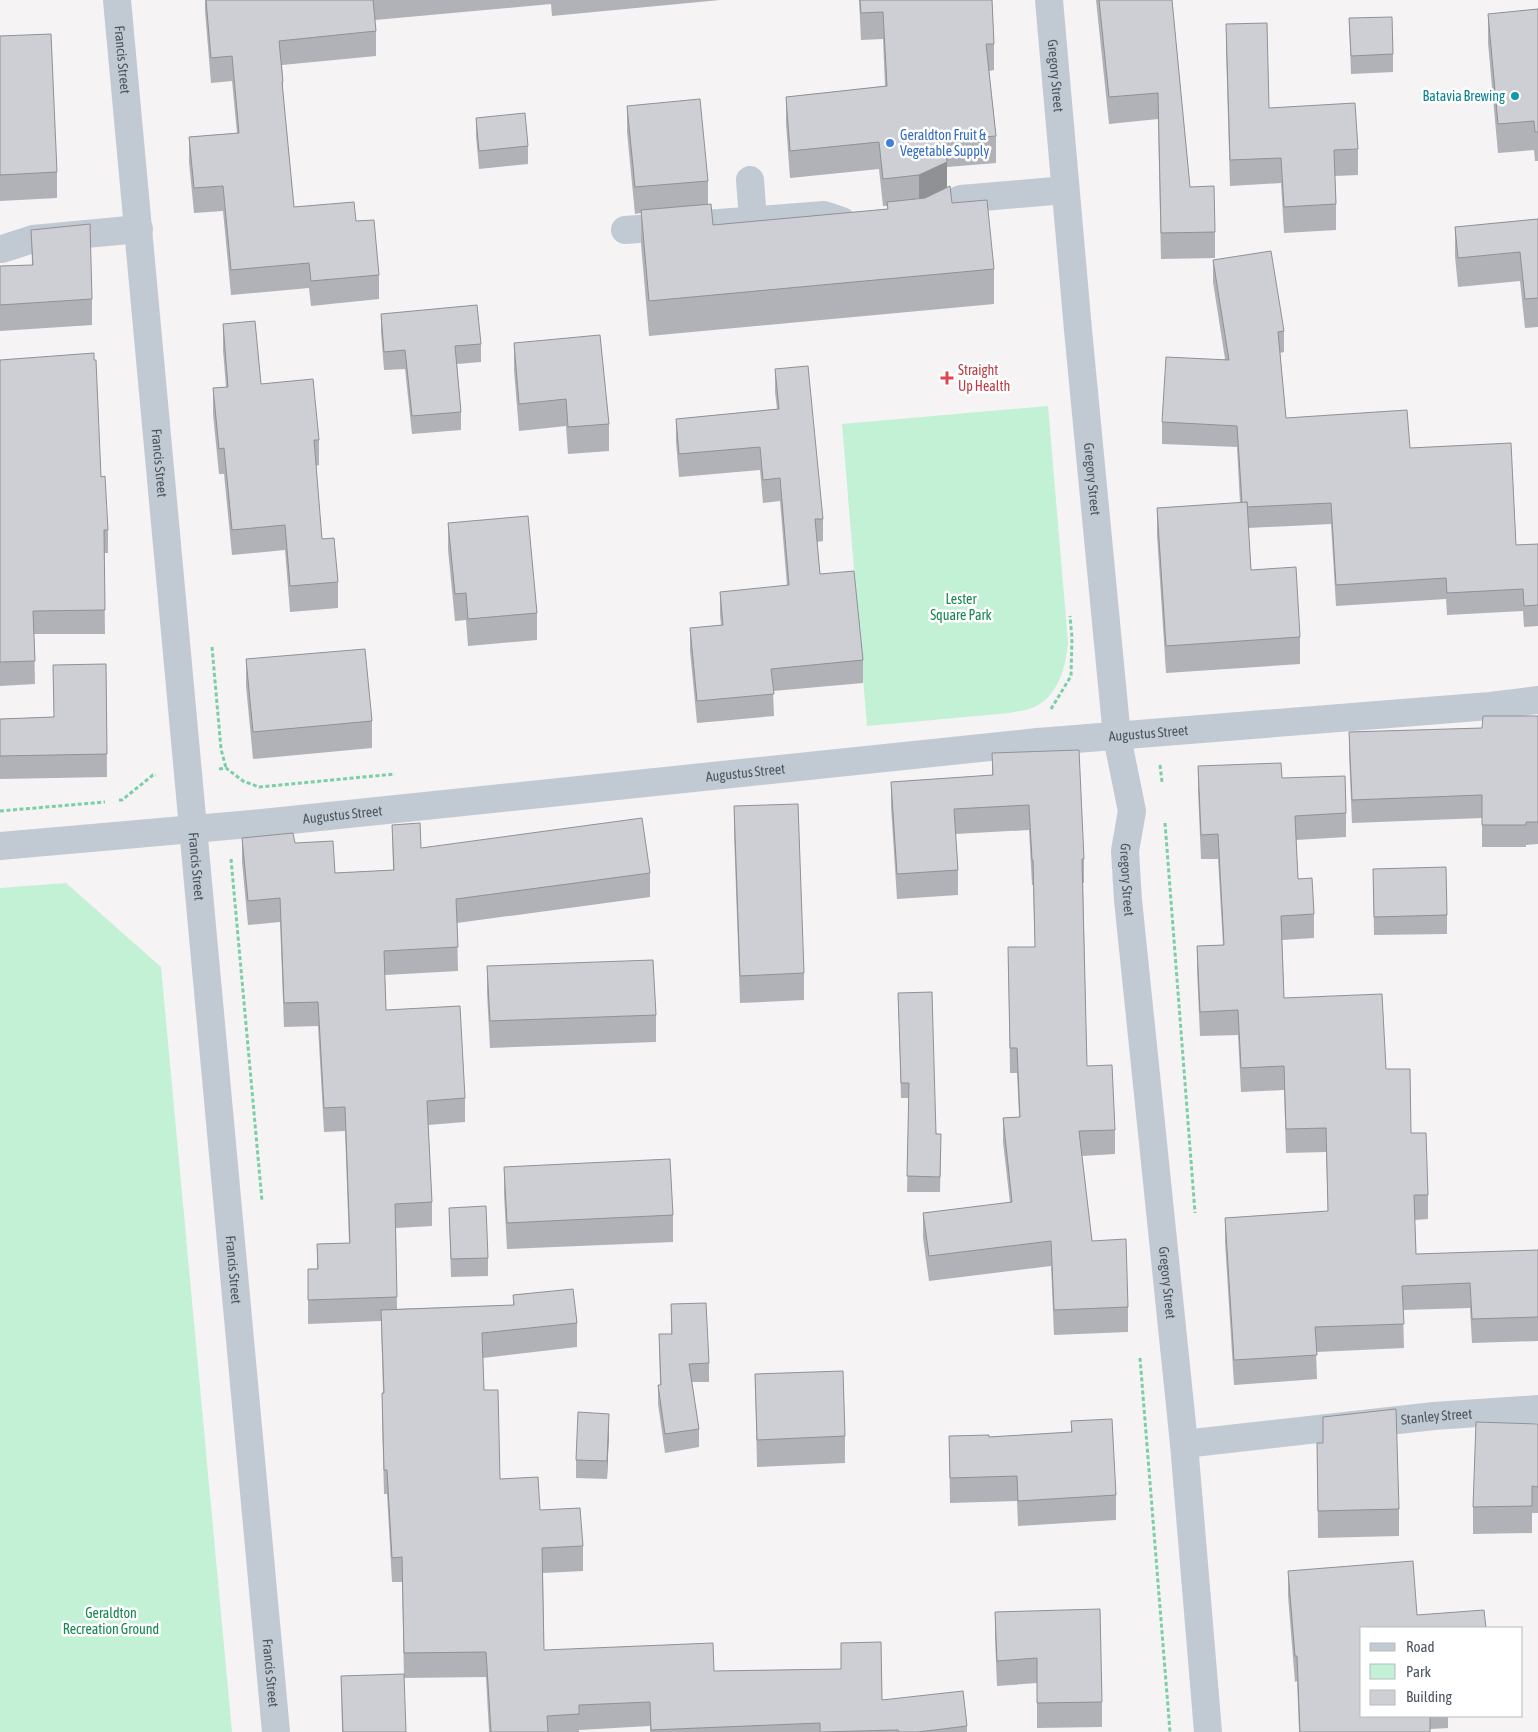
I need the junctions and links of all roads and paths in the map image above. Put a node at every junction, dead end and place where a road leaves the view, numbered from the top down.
1 (117, 0) edge
2 (1049, 0) edge
3 (750, 180) dead end
4 (1065, 190) junction
5 (753, 220) junction
6 (894, 221) edge
7 (865, 224) edge
8 (139, 229) junction
9 (625, 230) dead end
10 (1, 256) edge
11 (1538, 700) edge
12 (1490, 706) junction
13 (1538, 707) edge
14 (1117, 737) junction
15 (1160, 762) dead end
16 (162, 774) dead end
17 (1162, 782) dead end
18 (0, 811) edge
19 (1165, 822) dead end
20 (194, 830) junction
21 (0, 846) edge
22 (231, 854) dead end
23 (263, 1209) dead end
24 (1196, 1218) dead end
25 (1538, 1409) edge
26 (1184, 1444) junction
27 (276, 1732) edge
28 (1208, 1732) edge

1 - 8 street, Francis Street
2 - 4 street, Gregory Street
3 - 5 street
4 - 6 street
4 - 14 street, Gregory Street
5 - 7 street
5 - 9 street
8 - 10 street
8 - 20 street, Francis Street
11 - 12 street, Augustus Street
12 - 13 street, Augustus Street
12 - 14 street, Augustus Street
14 - 20 street, Augustus Street
14 - 26 street, Gregory Street
15 - 17 path
16 - 18 path
19 - 24 path
20 - 21 street, Augustus Street
20 - 27 street, Francis Street
22 - 23 path
25 - 26 street, Stanley Street
26 - 28 street, Gregory Street

